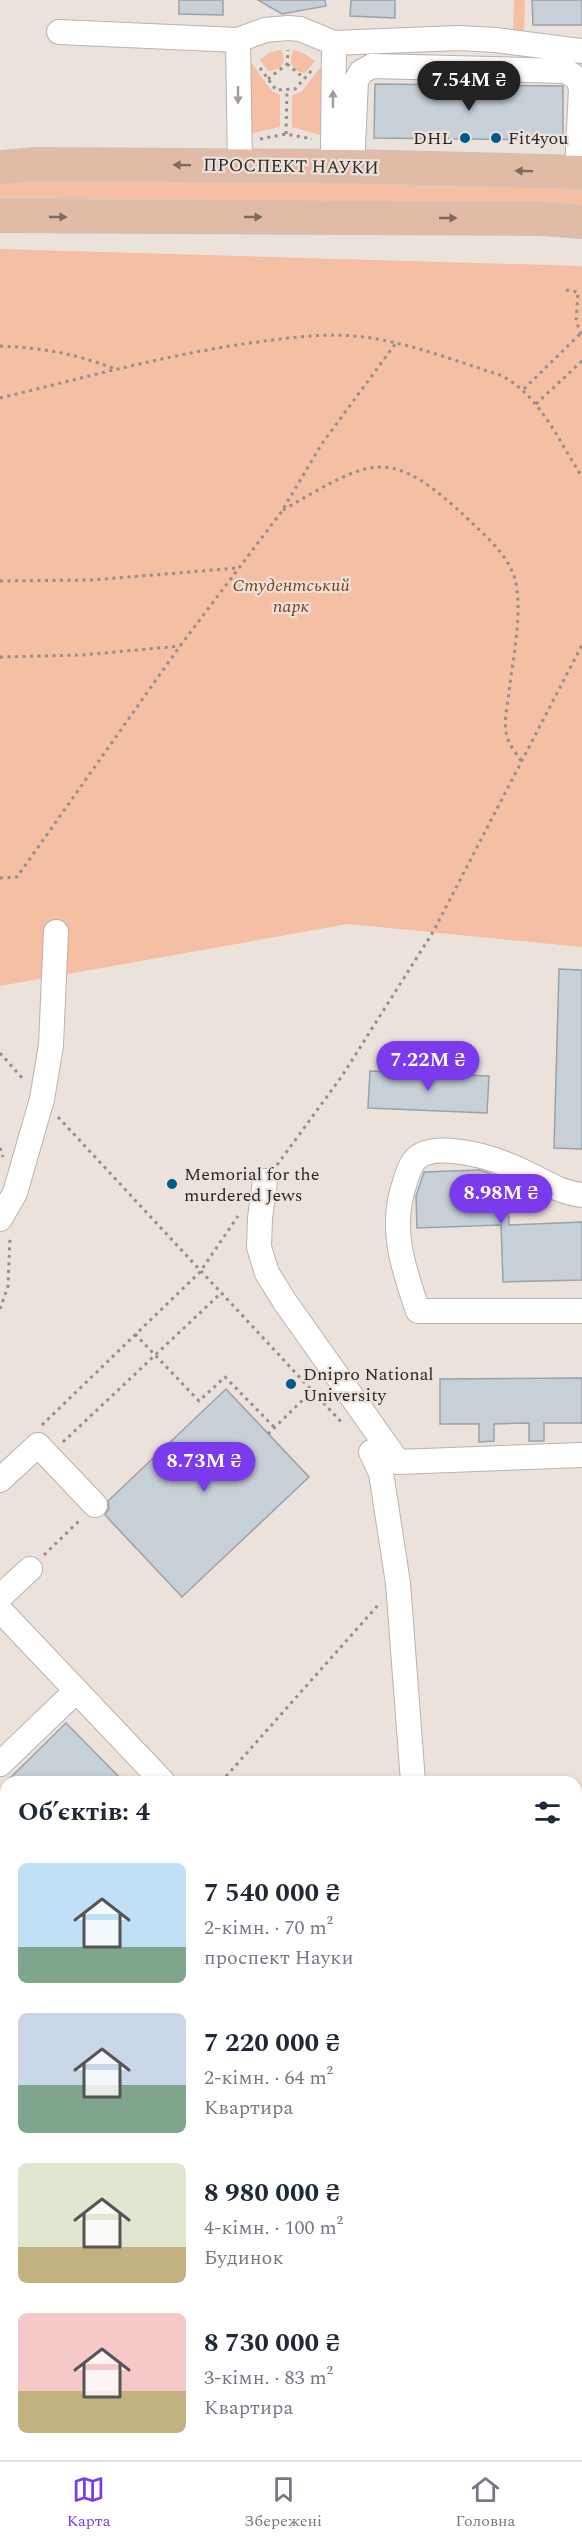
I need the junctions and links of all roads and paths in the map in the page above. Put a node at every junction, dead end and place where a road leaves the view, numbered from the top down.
1 (59, 32) dead end
2 (238, 40) junction
3 (334, 43) junction
4 (582, 51) edge
5 (268, 79) junction
6 (304, 79) dead end
7 (295, 89) dead end
8 (286, 90) junction
9 (286, 134) dead end
10 (240, 166) junction
11 (0, 167) edge
12 (344, 167) junction
13 (580, 172) edge
14 (0, 216) edge
15 (582, 222) edge
16 (566, 290) dead end
17 (581, 335) edge
18 (396, 343) junction
19 (0, 346) edge
20 (582, 361) edge
21 (115, 368) junction
22 (523, 390) junction
23 (0, 398) edge
24 (536, 404) junction
25 (582, 477) edge
26 (282, 511) junction
27 (238, 568) junction
28 (0, 581) edge
29 (582, 645) edge
30 (180, 646) junction
31 (0, 657) edge
32 (522, 761) junction
33 (0, 878) edge
34 (56, 932) dead end
35 (0, 1053) edge
36 (42, 1100) junction
37 (265, 1181) joint
38 (582, 1195) edge
39 (243, 1209) dead end
40 (5, 1212) edge
41 (200, 1272) junction
42 (220, 1293) junction
43 (0, 1309) edge
44 (582, 1311) edge
45 (135, 1334) junction
46 (155, 1354) junction
47 (312, 1391) junction
48 (275, 1428) junction
49 (268, 1434) dead end
50 (44, 1450) junction
51 (370, 1452) joint
52 (582, 1455) edge
53 (2, 1474) edge
54 (95, 1505) dead end
55 (76, 1523) dead end
56 (30, 1569) joint
57 (398, 1582) junction
58 (0, 1597) edge
59 (0, 1610) edge
60 (76, 1691) junction
61 (0, 1764) edge
62 (157, 1776) edge
63 (226, 1776) edge
64 (413, 1776) edge

1 - 2 lane
2 - 3 lane
2 - 5 path
2 -> 10 lane
3 - 4 lane
12 -> 3 lane
5 - 6 path
5 - 8 path
7 - 8 path
8 - 9 path
10 -> 11 main road, ПРОСПЕКТ НАУКИ
10 - 12 main road, ПРОСПЕКТ НАУКИ
13 -> 12 main road, ПРОСПЕКТ НАУКИ
12 - 13 lane
14 -> 15 main road
16 - 17 path
17 - 22 path
18 - 21 path
18 - 22 path
18 - 26 path
19 - 21 path
20 - 24 path
21 - 23 path
22 - 24 path
24 - 25 path
26 - 27 path
26 - 32 path
27 - 28 path
27 - 30 path
29 - 32 path
30 - 31 path
30 - 33 path
32 - 37 path
34 - 36 lane
35 - 36 path
36 - 40 lane
36 - 41 path
37 - 52 lane
38 - 44 lane
39 - 41 path
40 - 43 path
41 - 42 path
41 - 45 path
42 - 46 path
42 - 47 path
45 - 46 path
45 - 50 path
46 - 48 path
46 - 50 path
47 - 48 path
47 - 51 path
48 - 49 path
50 - 53 lane
50 - 54 lane
51 - 57 lane
55 - 56 path
56 - 58 lane
57 - 63 path
57 - 64 lane
59 - 60 lane
60 - 61 lane
60 - 62 lane

